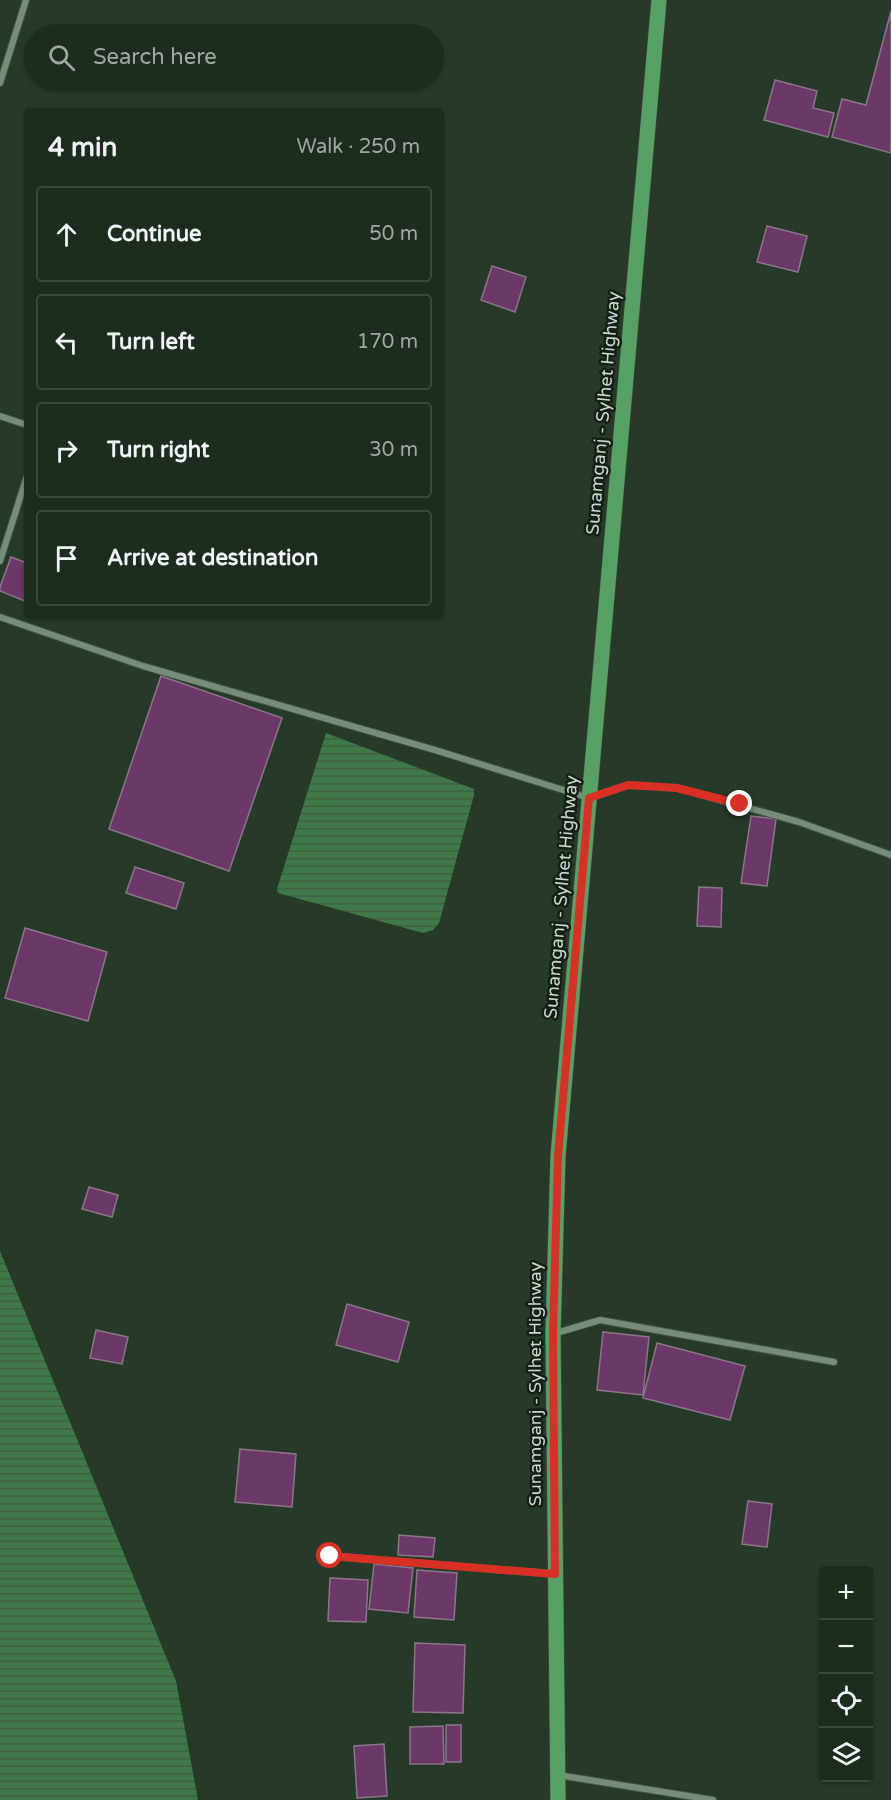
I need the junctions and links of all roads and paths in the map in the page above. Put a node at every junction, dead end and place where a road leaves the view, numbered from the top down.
1 (26, 0) edge
2 (659, 0) edge
3 (0, 82) edge
4 (0, 416) edge
5 (24, 424) edge
6 (24, 485) edge
7 (0, 561) edge
8 (0, 617) edge
9 (589, 798) junction
10 (891, 855) edge
11 (553, 1334) junction
12 (834, 1362) dead end
13 (330, 1556) dead end
14 (555, 1574) junction
15 (557, 1775) junction
16 (558, 1800) edge
17 (712, 1800) edge

1 - 3 street
2 - 9 main road, Sunamganj - Sylhet Highway
4 - 5 street
6 - 7 street
8 - 9 street
9 - 10 street
9 - 11 main road, Sunamganj - Sylhet Highway
11 - 12 street
11 - 14 main road, Sunamganj - Sylhet Highway
13 - 14 street
14 - 15 main road, Sunamganj - Sylhet Highway
15 - 16 main road, Sunamganj - Sylhet Highway
15 - 17 street

